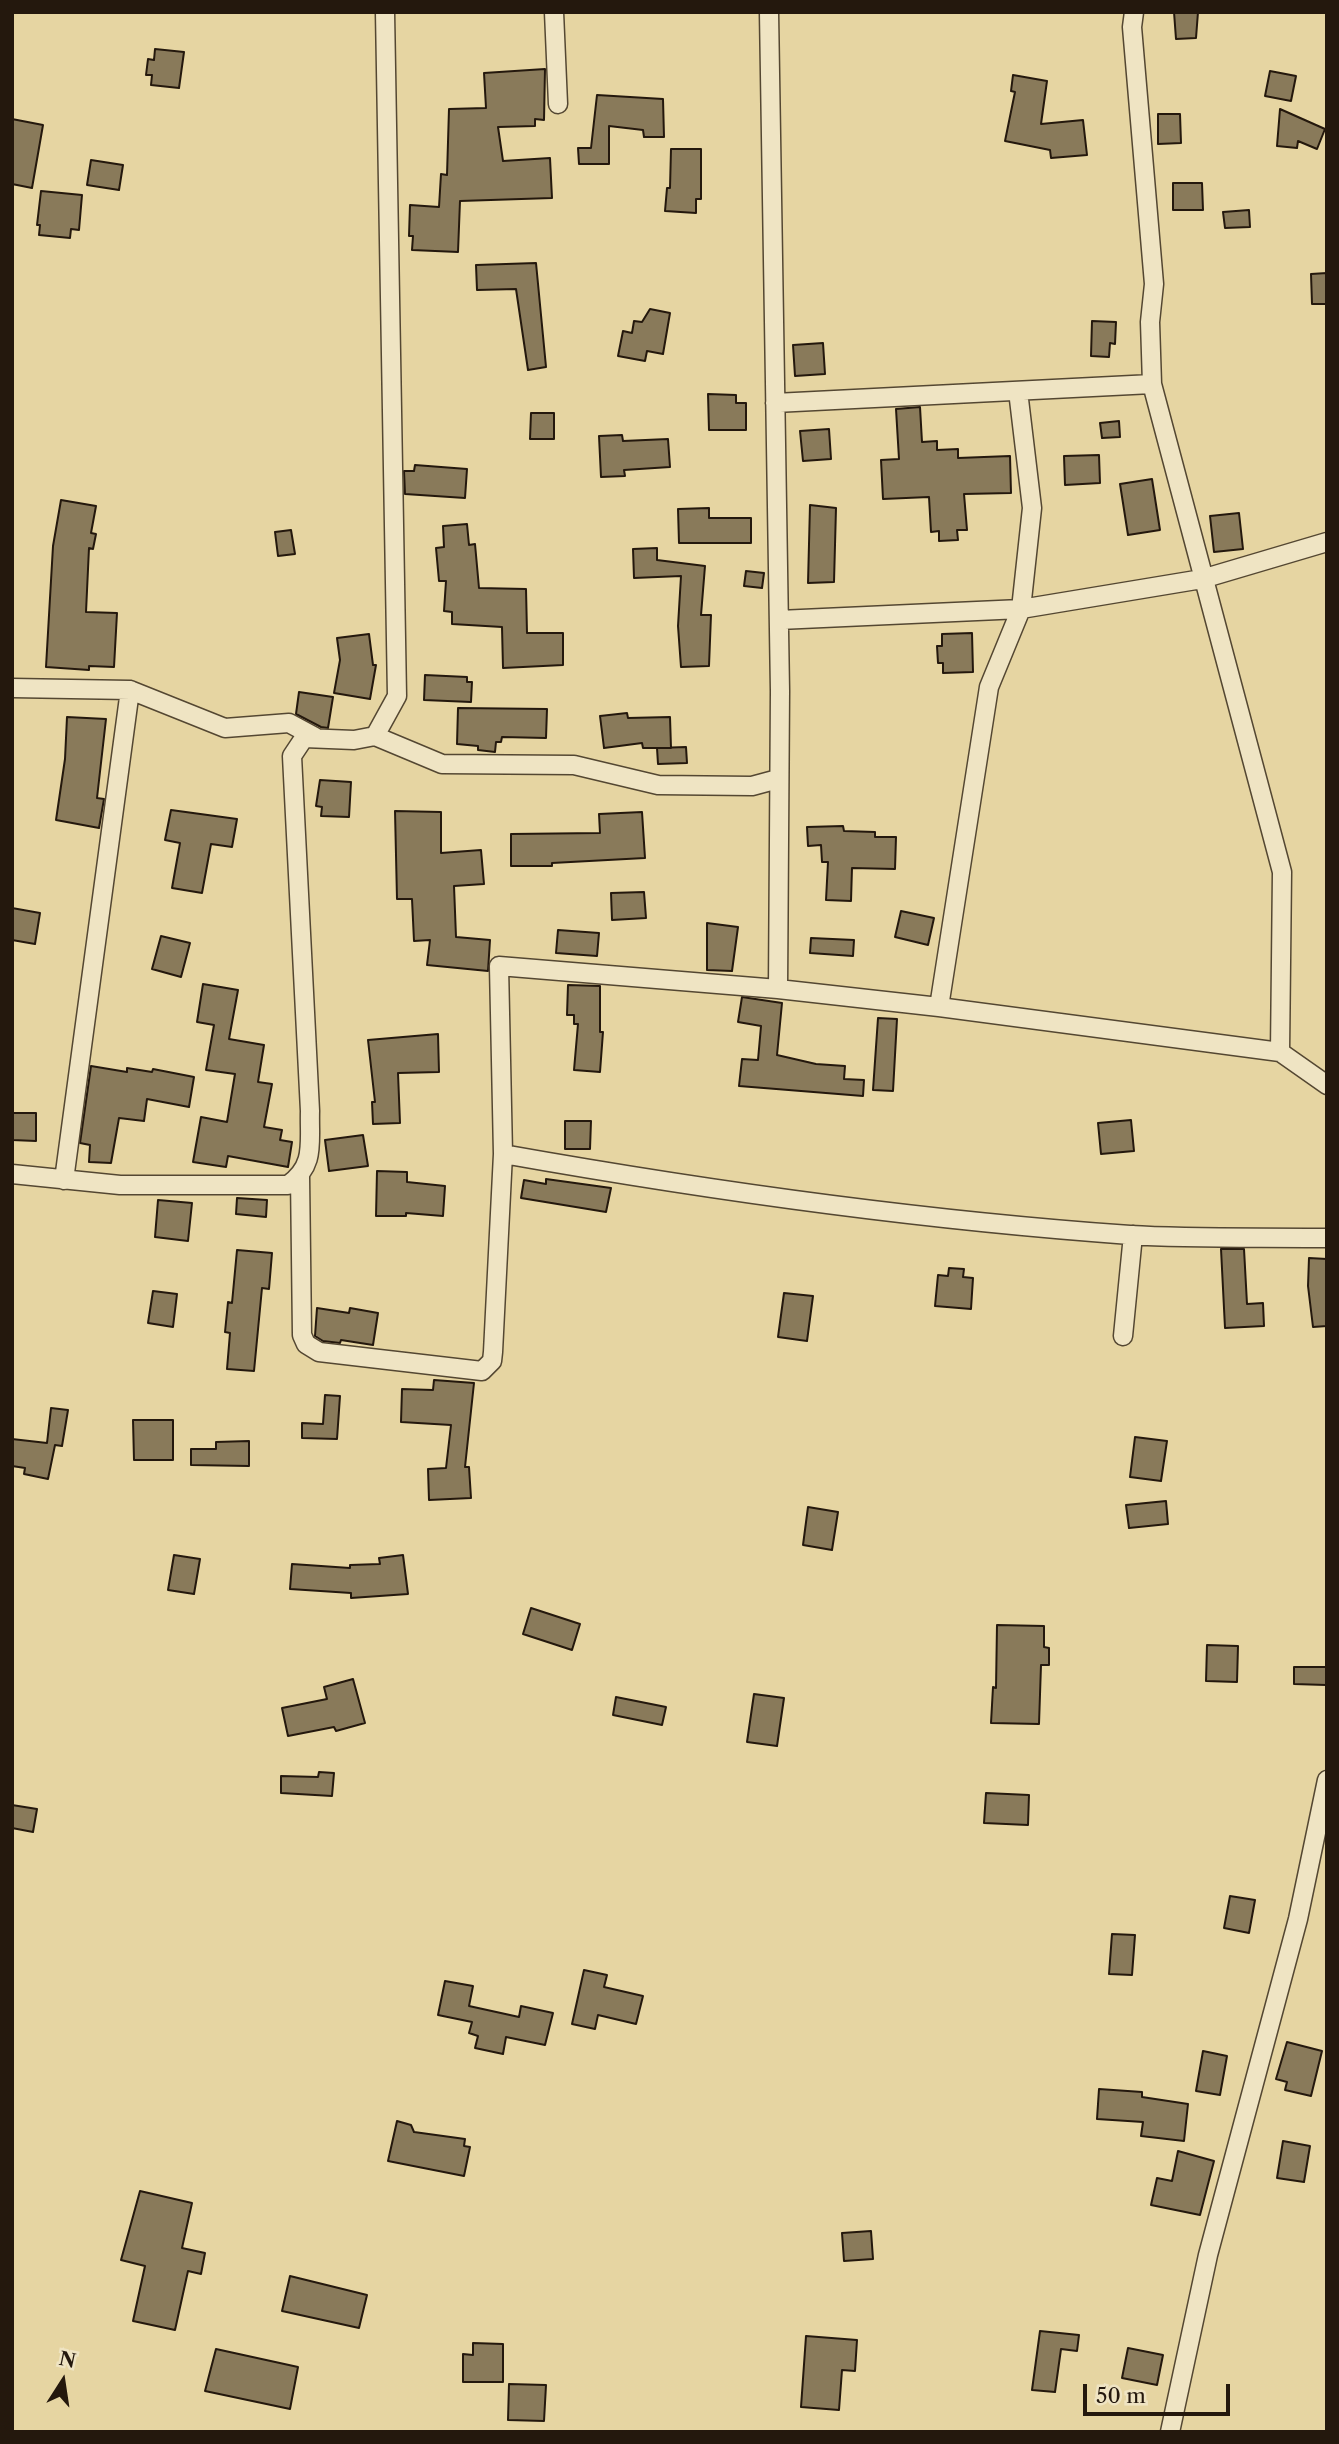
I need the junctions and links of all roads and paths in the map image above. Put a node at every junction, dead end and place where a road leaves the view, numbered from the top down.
1 (385, 12) edge
2 (554, 12) edge
3 (769, 12) edge
4 (1134, 12) edge
5 (558, 104) dead end
6 (1152, 384) junction
7 (1018, 391) junction
8 (775, 403) junction
9 (1327, 541) edge
10 (1203, 578) junction
11 (1021, 609) junction
12 (779, 620) junction
13 (12, 688) edge
14 (130, 690) junction
15 (375, 736) junction
16 (314, 737) junction
17 (778, 779) junction
18 (778, 989) junction
19 (939, 1007) junction
20 (1280, 1052) junction
21 (1327, 1085) edge
22 (503, 1154) junction
23 (12, 1174) edge
24 (300, 1176) junction
25 (64, 1180) junction
26 (1133, 1235) junction
27 (1327, 1238) edge
28 (1123, 1336) dead end
29 (1327, 1780) edge
30 (1170, 2432) edge

1 - 15 street
2 - 5 street
3 - 8 street
4 - 6 street
6 - 7 street
6 - 10 street
7 - 8 street
7 - 11 street
8 - 12 street
9 - 10 street
10 - 11 street
10 - 20 street
11 - 12 street
11 - 19 street
12 - 17 street
13 - 14 street
14 - 16 street
14 - 25 street
15 - 16 street
15 - 17 street
16 - 24 street
17 - 18 street
18 - 19 street
18 - 22 street
19 - 20 street
20 - 21 street
22 - 24 street
22 - 26 street
23 - 25 street
24 - 25 street
26 - 27 street
26 - 28 street
29 - 30 street

